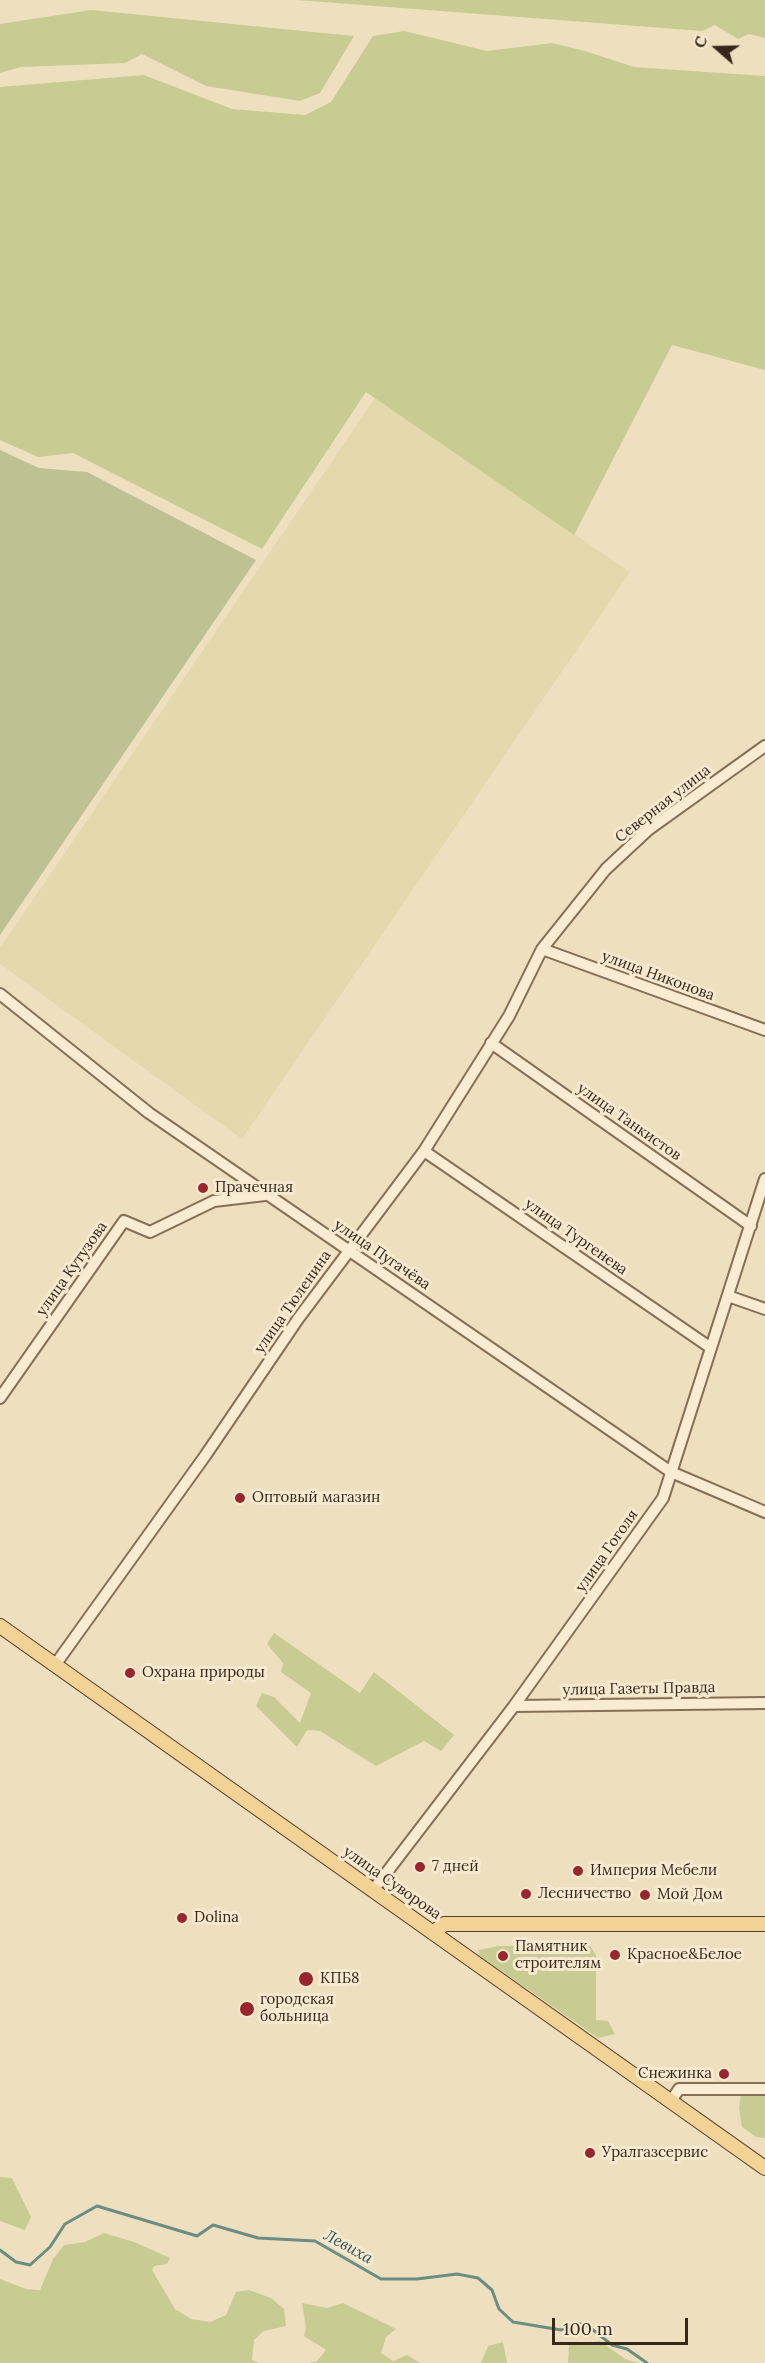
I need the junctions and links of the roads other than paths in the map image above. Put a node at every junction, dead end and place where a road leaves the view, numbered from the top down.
1 (765, 746) edge
2 (542, 949) junction
3 (0, 994) edge
4 (765, 1030) edge
5 (491, 1042) junction
6 (424, 1150) junction
7 (765, 1179) edge
8 (265, 1195) junction
9 (751, 1226) junction
10 (348, 1249) junction
11 (728, 1296) junction
12 (765, 1309) edge
13 (711, 1348) junction
14 (0, 1398) edge
15 (671, 1472) junction
16 (765, 1512) edge
17 (0, 1626) edge
18 (55, 1665) junction
19 (765, 1703) edge
20 (514, 1706) junction
21 (374, 1889) junction
22 (765, 1924) edge
23 (433, 1932) junction
24 (765, 2089) edge
25 (671, 2101) junction
26 (765, 2168) edge

1 - 2 street, Северная улица
2 - 4 street, улица Никонова
2 - 5 street, улица Тюленина
3 - 8 street, улица Пугачёва
5 - 6 street, улица Тюленина
5 - 9 street, улица Танкистов
6 - 10 street, улица Тюленина
6 - 13 street, улица Тургенева
7 - 9 street, улица Гоголя
8 - 10 street, улица Пугачёва
8 - 14 street, улица Кутузова
9 - 11 street, улица Гоголя
10 - 15 street, улица Пугачёва
10 - 18 street, улица Тюленина
11 - 12 street
11 - 13 street, улица Гоголя
13 - 15 street, улица Гоголя
15 - 16 street, улица Пугачёва
15 - 20 street, улица Гоголя
17 - 18 main road, улица Суворова
18 - 21 main road, улица Суворова
19 - 20 street, улица Газеты Правда
20 - 21 street, улица Гоголя
21 - 23 main road, улица Суворова
22 - 23 main road
23 - 25 main road, улица Суворова
24 - 25 street
25 - 26 main road, улица Суворова

